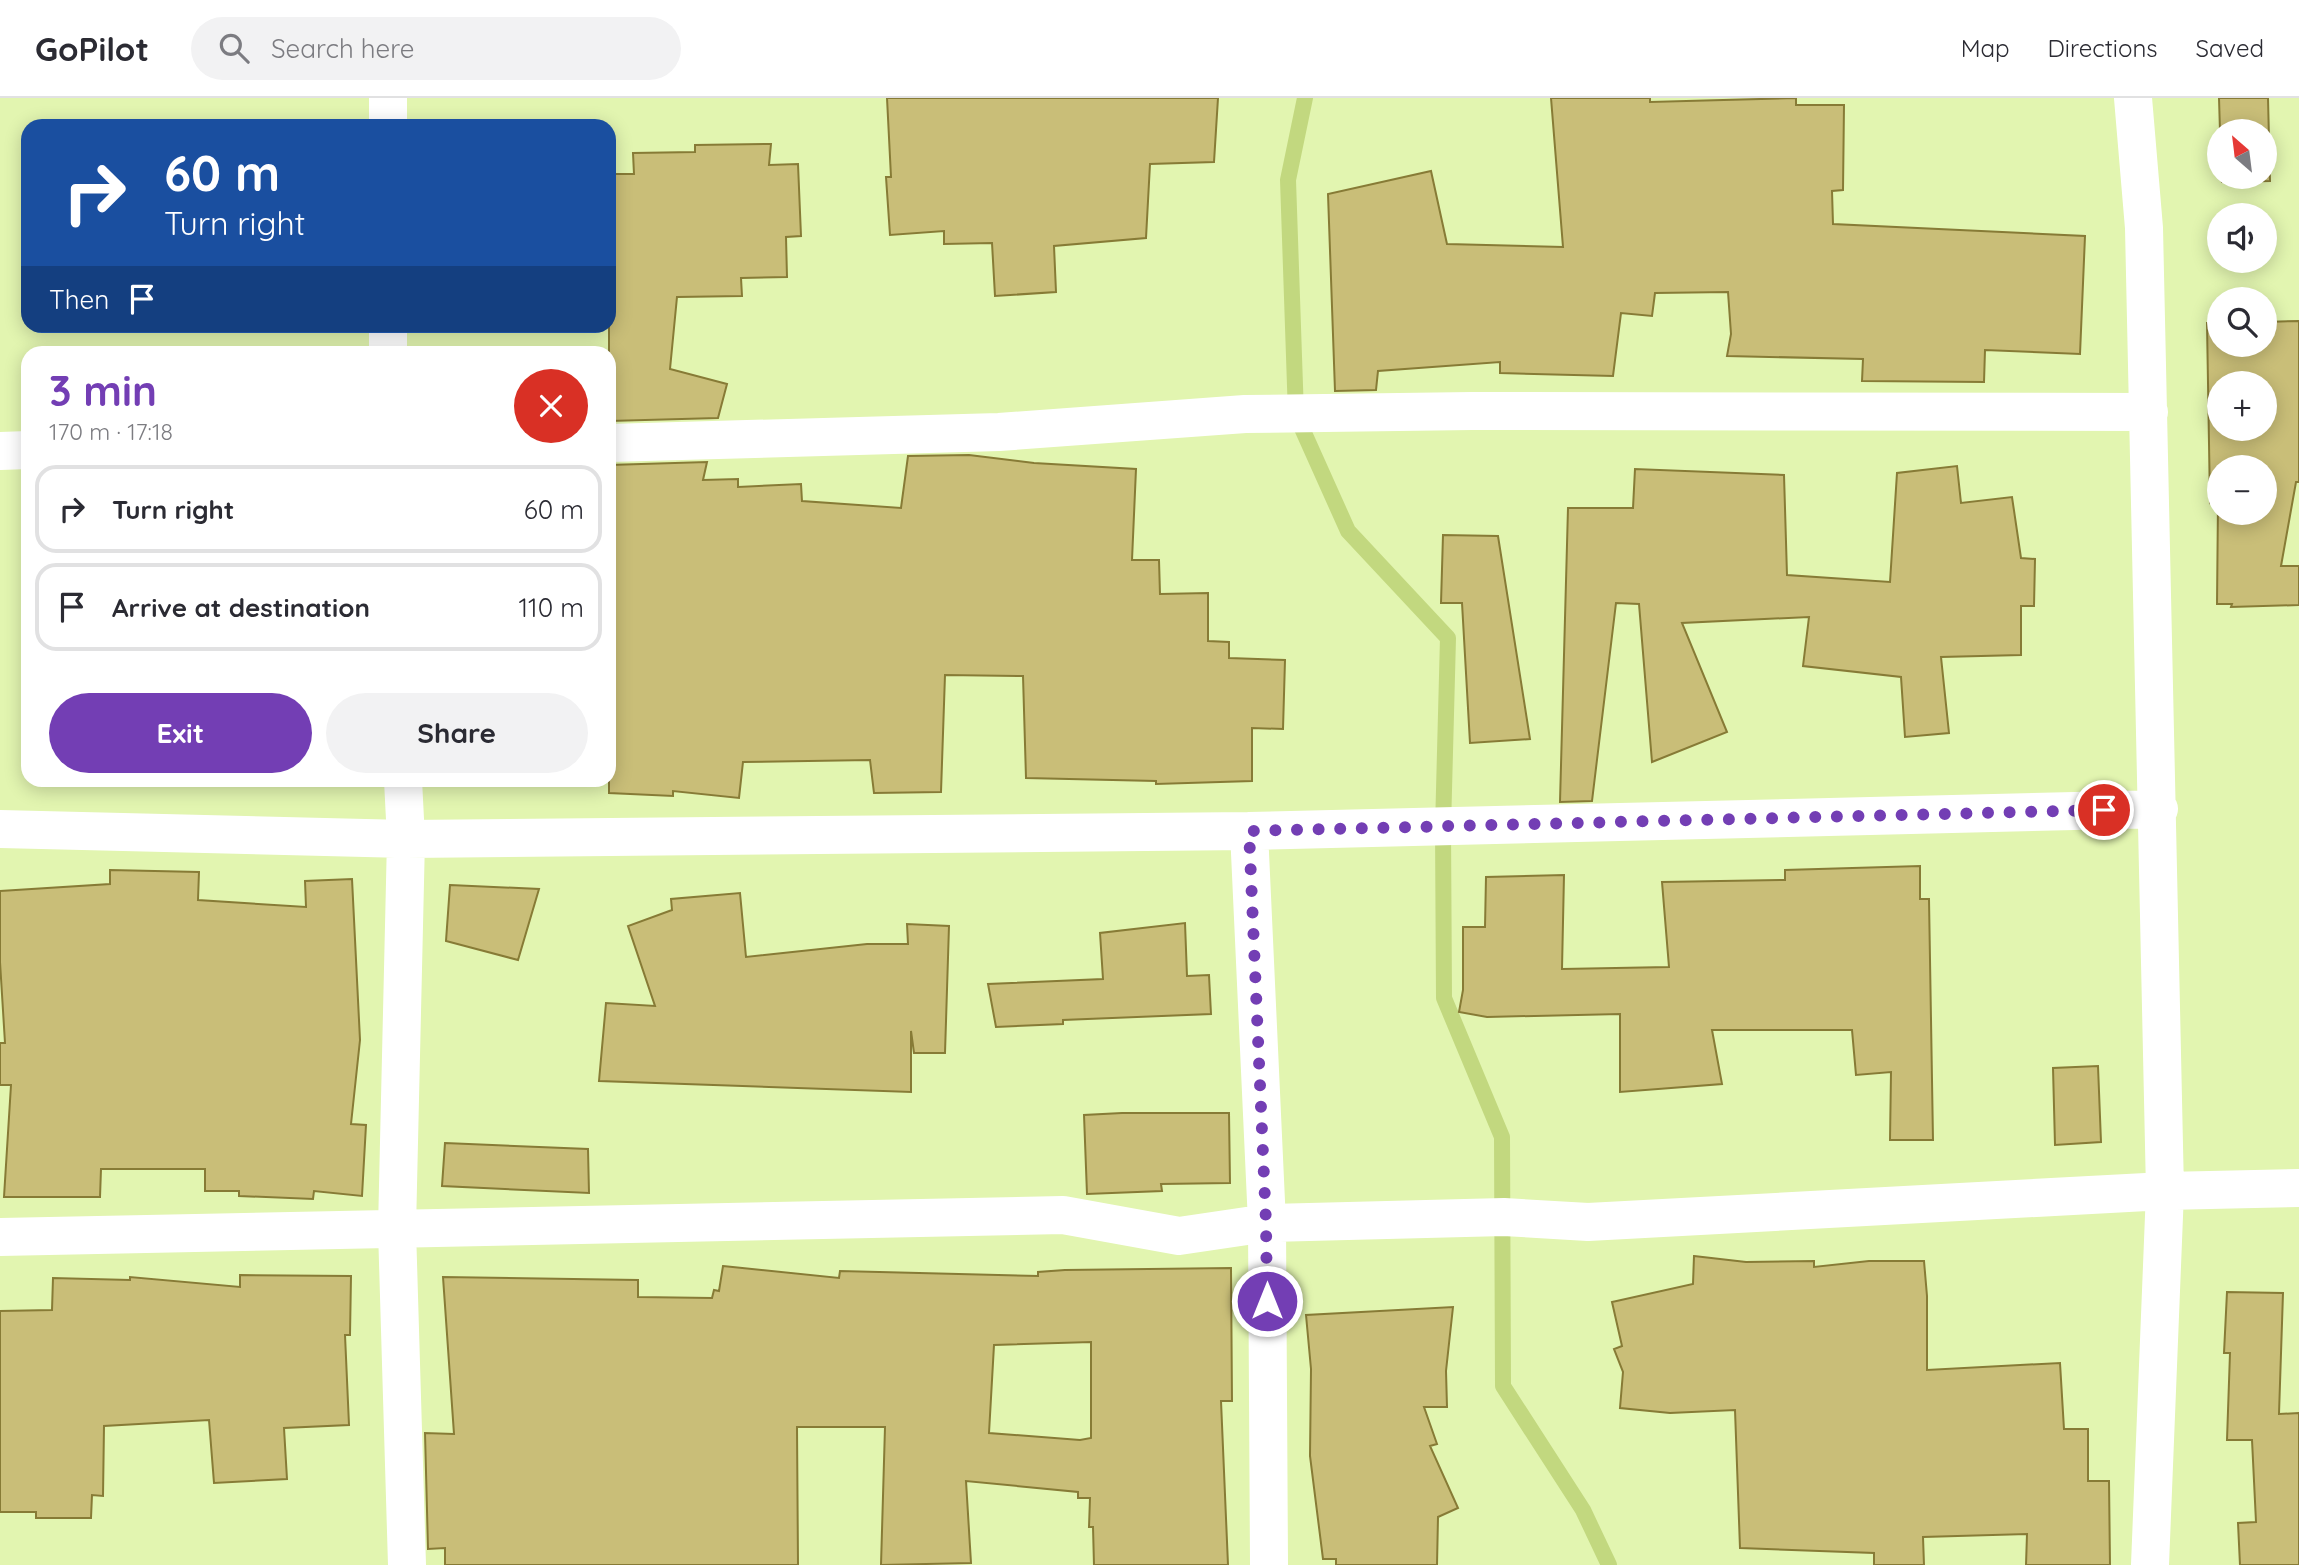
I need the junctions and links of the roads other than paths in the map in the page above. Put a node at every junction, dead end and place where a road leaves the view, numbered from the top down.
1 (388, 98) edge
2 (2133, 98) edge
3 (388, 119) edge
4 (2150, 412) junction
5 (616, 443) edge
6 (21, 450) edge
7 (0, 451) edge
8 (403, 787) edge
9 (2159, 809) junction
10 (0, 829) edge
11 (1249, 831) junction
12 (406, 839) junction
13 (2299, 1188) edge
14 (2165, 1191) junction
15 (1266, 1223) junction
16 (397, 1229) junction
17 (0, 1237) edge
18 (407, 1565) edge
19 (1269, 1565) edge
20 (2150, 1565) edge

1 - 3 street
2 - 4 street
4 - 5 street
4 - 9 street
6 - 7 street
8 - 12 street
9 - 11 street
9 - 14 street
10 - 12 street
11 - 12 street
11 - 15 street
12 - 16 street
13 - 14 street
14 - 15 street
14 - 20 street
15 - 16 street
15 - 19 street
16 - 17 street
16 - 18 street

